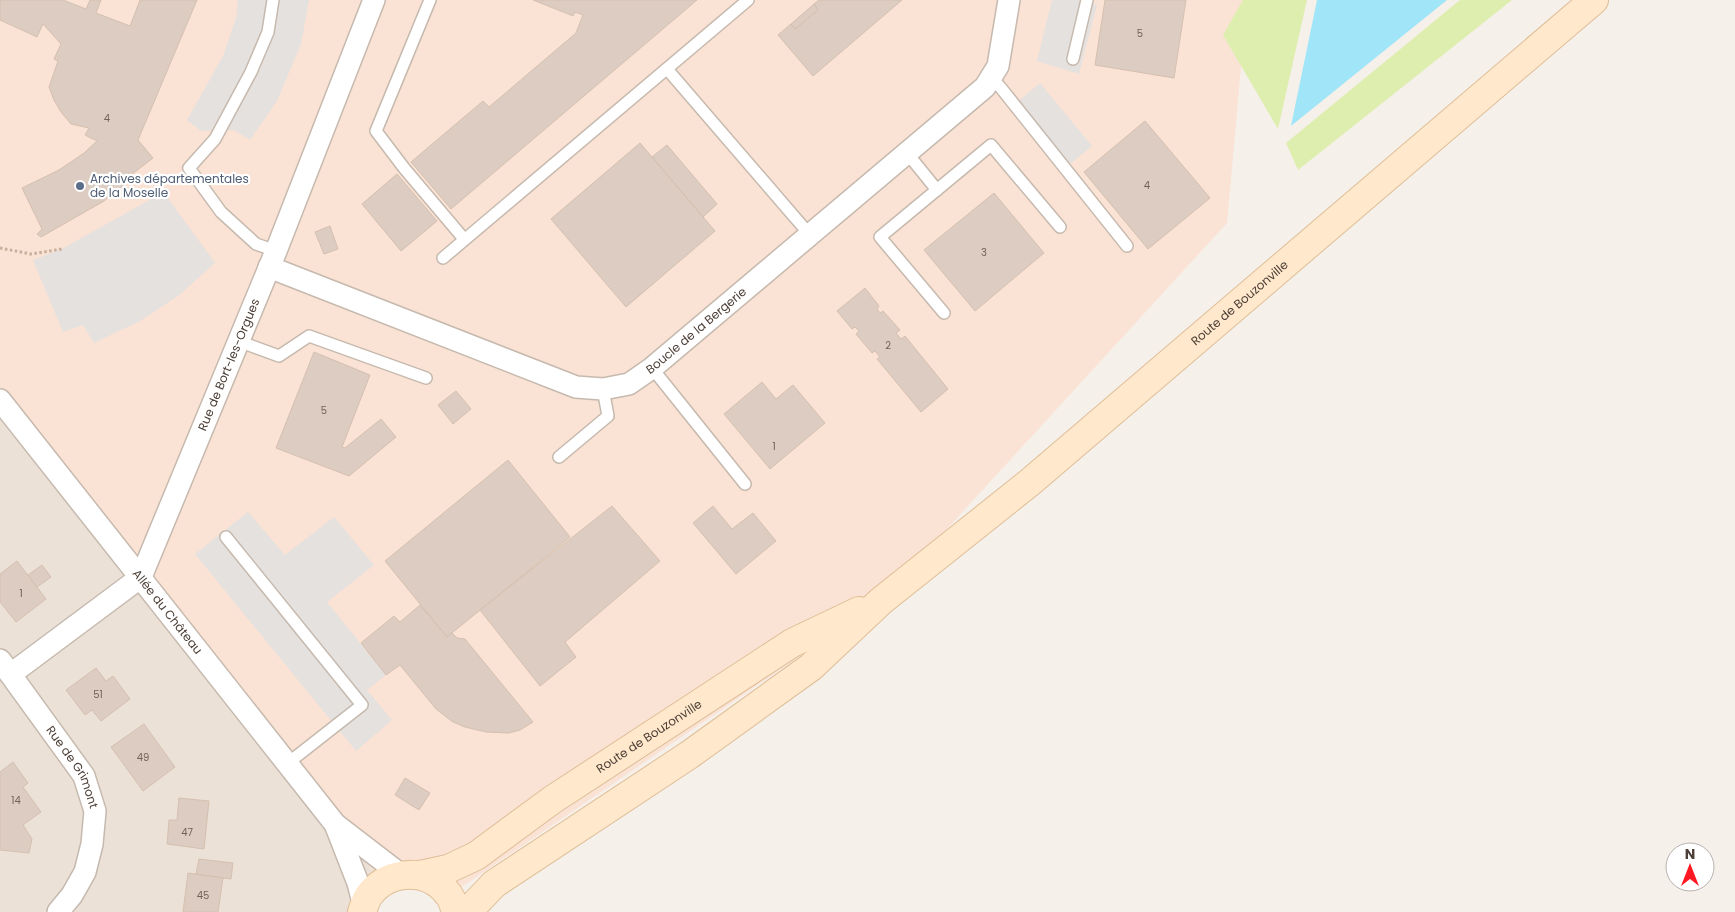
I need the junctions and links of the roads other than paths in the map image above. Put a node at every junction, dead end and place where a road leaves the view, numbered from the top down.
1 (273, 0) edge
2 (374, 0) edge
3 (430, 0) edge
4 (748, 0) edge
5 (1008, 0) edge
6 (1087, 0) edge
7 (1594, 0) edge
8 (1073, 59) dead end
9 (667, 68) junction
10 (991, 77) junction
11 (908, 153) junction
12 (937, 190) junction
13 (1060, 227) dead end
14 (810, 235) junction
15 (464, 239) junction
16 (1127, 246) dead end
17 (442, 258) dead end
18 (272, 259) junction
19 (944, 313) dead end
20 (238, 341) junction
21 (652, 368) junction
22 (426, 378) dead end
23 (603, 389) junction
24 (0, 400) edge
25 (559, 457) dead end
26 (745, 484) dead end
27 (226, 537) dead end
28 (141, 577) junction
29 (881, 601) junction
30 (6, 667) edge
31 (288, 763) junction
32 (335, 824) junction
33 (410, 874) junction
34 (363, 909) edge
35 (58, 912) edge
36 (456, 912) edge
37 (464, 912) edge

1 - 18 lane
2 - 18 street, Rue de Bort-les-Orgues
3 - 15 lane
4 - 9 lane
5 - 10 street, Boucle de la Bergerie
6 - 8 lane
7 - 29 main road, Route de Bouzonville
9 - 14 lane
9 - 15 lane
10 - 11 street, Boucle de la Bergerie
10 - 16 lane
11 - 12 lane
11 - 14 street, Boucle de la Bergerie
12 - 13 lane
12 - 19 lane
14 - 21 street, Boucle de la Bergerie
15 - 17 lane
18 - 20 street, Rue de Bort-les-Orgues
18 - 23 street, Boucle de la Bergerie
20 - 22 lane
20 - 28 street, Rue de Bort-les-Orgues
21 - 23 street, Boucle de la Bergerie
21 - 26 lane
23 - 25 lane
24 - 28 street, Allée du Château
27 - 31 lane
28 - 30 street
28 - 31 street, Allée du Château
29 - 33 main road, Route de Bouzonville
29 - 37 main road, Route de Bouzonville
30 - 35 street, Rue de Grimont
31 - 32 street, Allée du Château
32 - 33 street, Allée du Château
32 - 34 street, Allée du Château
33 - 34 main road, Route de Bouzonville
33 - 36 main road

